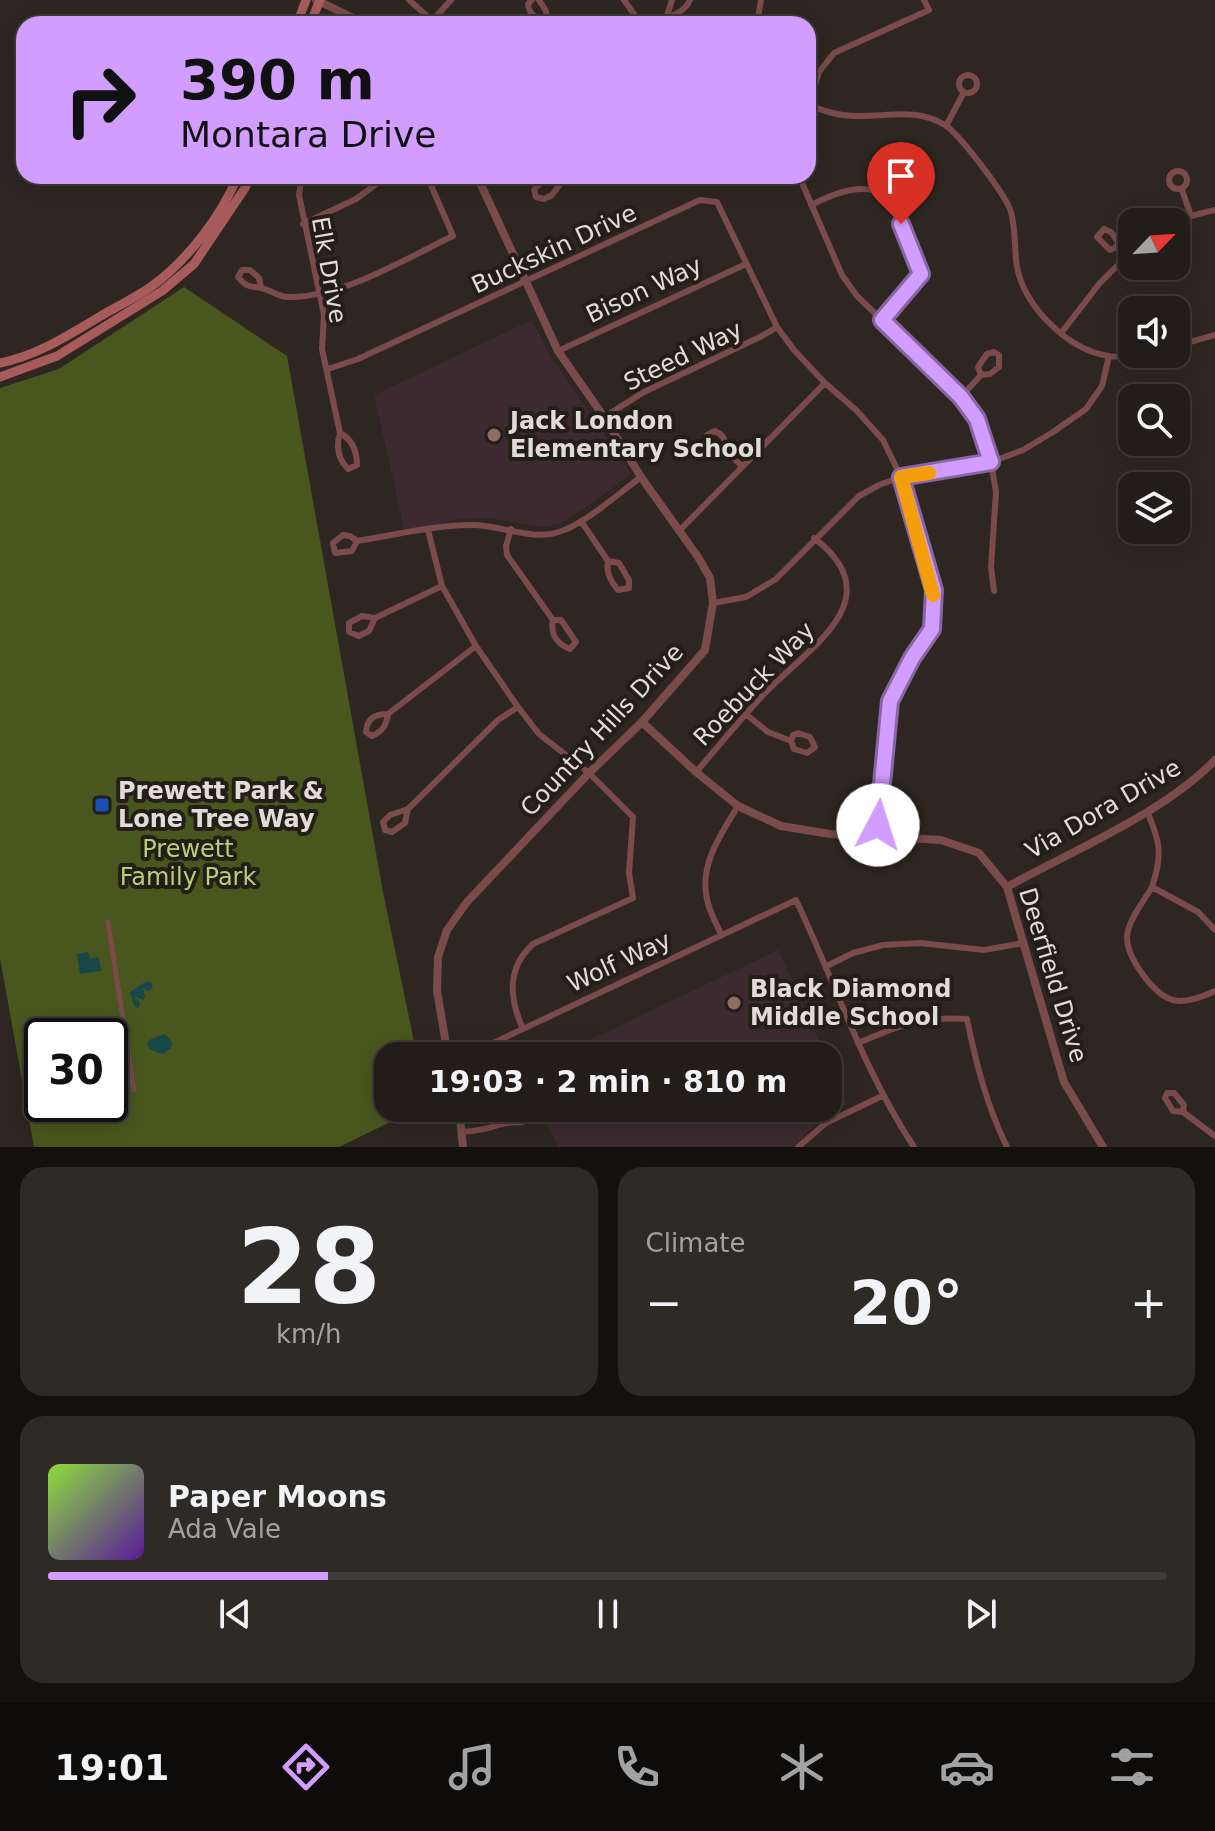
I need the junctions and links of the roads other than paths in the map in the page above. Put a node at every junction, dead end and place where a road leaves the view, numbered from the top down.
1 (318, 0) edge
2 (409, 0) edge
3 (451, 0) edge
4 (672, 0) edge
5 (690, 0) edge
6 (924, 0) edge
7 (350, 16) edge
8 (427, 16) edge
9 (439, 16) edge
10 (667, 16) joint
11 (816, 82) edge
12 (964, 92) dead end
13 (816, 109) edge
14 (946, 126) junction
15 (235, 184) edge
16 (247, 184) edge
17 (301, 184) edge
18 (376, 184) edge
19 (430, 184) edge
20 (481, 184) edge
21 (802, 184) edge
22 (1182, 190) dead end
23 (811, 205) junction
24 (1215, 210) edge
25 (1191, 216) joint
26 (303, 224) junction
27 (746, 264) junction
28 (1118, 264) edge
29 (525, 282) junction
30 (261, 287) dead end
31 (319, 293) junction
32 (882, 320) junction
33 (777, 327) junction
34 (1062, 332) junction
35 (1215, 335) edge
36 (1190, 342) edge
37 (558, 351) junction
38 (1109, 356) junction
39 (1118, 356) edge
40 (0, 363) edge
41 (328, 369) junction
42 (981, 375) dead end
43 (0, 377) edge
44 (825, 383) junction
45 (961, 397) junction
46 (604, 417) junction
47 (340, 433) junction
48 (729, 453) dead end
49 (991, 462) junction
50 (742, 466) junction
51 (641, 477) junction
52 (901, 477) junction
53 (581, 521) junction
54 (511, 529) junction
55 (428, 530) junction
56 (679, 531) junction
57 (814, 538) junction
58 (357, 541) dead end
59 (608, 561) junction
60 (442, 586) junction
61 (994, 591) dead end
62 (713, 603) junction
63 (375, 618) dead end
64 (553, 620) junction
65 (476, 646) junction
66 (518, 707) junction
67 (388, 714) dead end
68 (747, 715) junction
69 (642, 722) junction
70 (791, 741) dead end
71 (1215, 760) edge
72 (696, 772) junction
73 (589, 773) junction
74 (738, 806) junction
75 (408, 809) junction
76 (1147, 811) junction
77 (878, 835) junction
78 (1007, 887) junction
79 (1152, 887) junction
80 (108, 922) dead end
81 (1215, 930) edge
82 (721, 934) junction
83 (1024, 943) junction
84 (827, 966) junction
85 (1215, 991) edge
86 (522, 1027) junction
87 (446, 1042) edge
88 (493, 1042) edge
89 (858, 1043) junction
90 (134, 1090) dead end
91 (882, 1096) junction
92 (1183, 1112) dead end
93 (461, 1122) edge
94 (523, 1122) edge
95 (503, 1124) joint
96 (462, 1132) junction
97 (1215, 1136) edge
98 (463, 1147) edge
99 (798, 1147) edge
100 (914, 1147) edge
101 (1007, 1147) edge
102 (1103, 1147) edge

1 - 7 street
2 - 8 street
3 - 9 street
4 - 10 street
5 - 10 street
6 - 11 street
12 - 14 street
13 - 14 street
14 - 34 street
15 - 40 main road
16 - 43 main road
17 - 26 street, Elk Drive
18 - 26 street
19 - 31 street
20 - 29 street, Country Hills Drive
21 - 23 street
22 - 25 street
23 - 32 street
23 - 32 street
24 - 25 street
26 - 31 street, Elk Drive
27 - 29 street, Buckskin Drive
27 - 33 street, Buckskin Drive
27 - 37 street, Bison Way
28 - 34 street
29 - 37 street, Country Hills Drive
29 - 41 street, Buckskin Drive
30 - 31 street
31 - 41 street, Elk Drive
32 - 45 street
33 - 44 street, Buckskin Drive
33 - 46 street, Steed Way
34 - 38 street
35 - 36 street
37 - 46 street, Country Hills Drive
38 - 39 street
38 - 49 street
41 - 47 street, Elk Drive
42 - 45 street
44 - 50 street
44 - 52 street, Buckskin Drive
45 - 49 street
46 - 51 street, Country Hills Drive
47 - 47 street
48 - 50 street
49 - 52 street
49 - 61 street
50 - 56 street
51 - 53 street
51 - 56 street, Country Hills Drive
52 - 57 street
52 - 77 street, Buckskin Drive
53 - 54 street
53 - 59 street
54 - 55 street
54 - 64 street
55 - 58 street
55 - 60 street
56 - 62 street, Country Hills Drive
57 - 62 street
57 - 68 street, Roebuck Way
59 - 59 street
60 - 63 street
60 - 65 street
62 - 69 street, Country Hills Drive
64 - 64 street
65 - 66 street
65 - 67 street
66 - 73 street
66 - 75 street
68 - 70 street
68 - 72 street, Roebuck Way
69 - 72 street, Deerfield Drive
69 - 73 street, Country Hills Drive
71 - 76 street, Via Dora Drive
72 - 74 street, Deerfield Drive
73 - 86 street
73 - 87 street, Country Hills Drive
74 - 77 street, Deerfield Drive
74 - 82 street
75 - 75 street
76 - 78 street, Via Dora Drive
76 - 79 street
77 - 78 street, Deerfield Drive
78 - 83 street, Deerfield Drive
79 - 81 street
79 - 85 street
80 - 90 street
82 - 84 street, Wolf Way
82 - 86 street, Wolf Way
83 - 84 street
83 - 102 street, Deerfield Drive
84 - 89 street
86 - 88 street, Wolf Way
89 - 91 street
89 - 101 street
91 - 99 street
91 - 100 street
92 - 97 street
93 - 96 street
94 - 95 street
95 - 96 street
96 - 98 street

